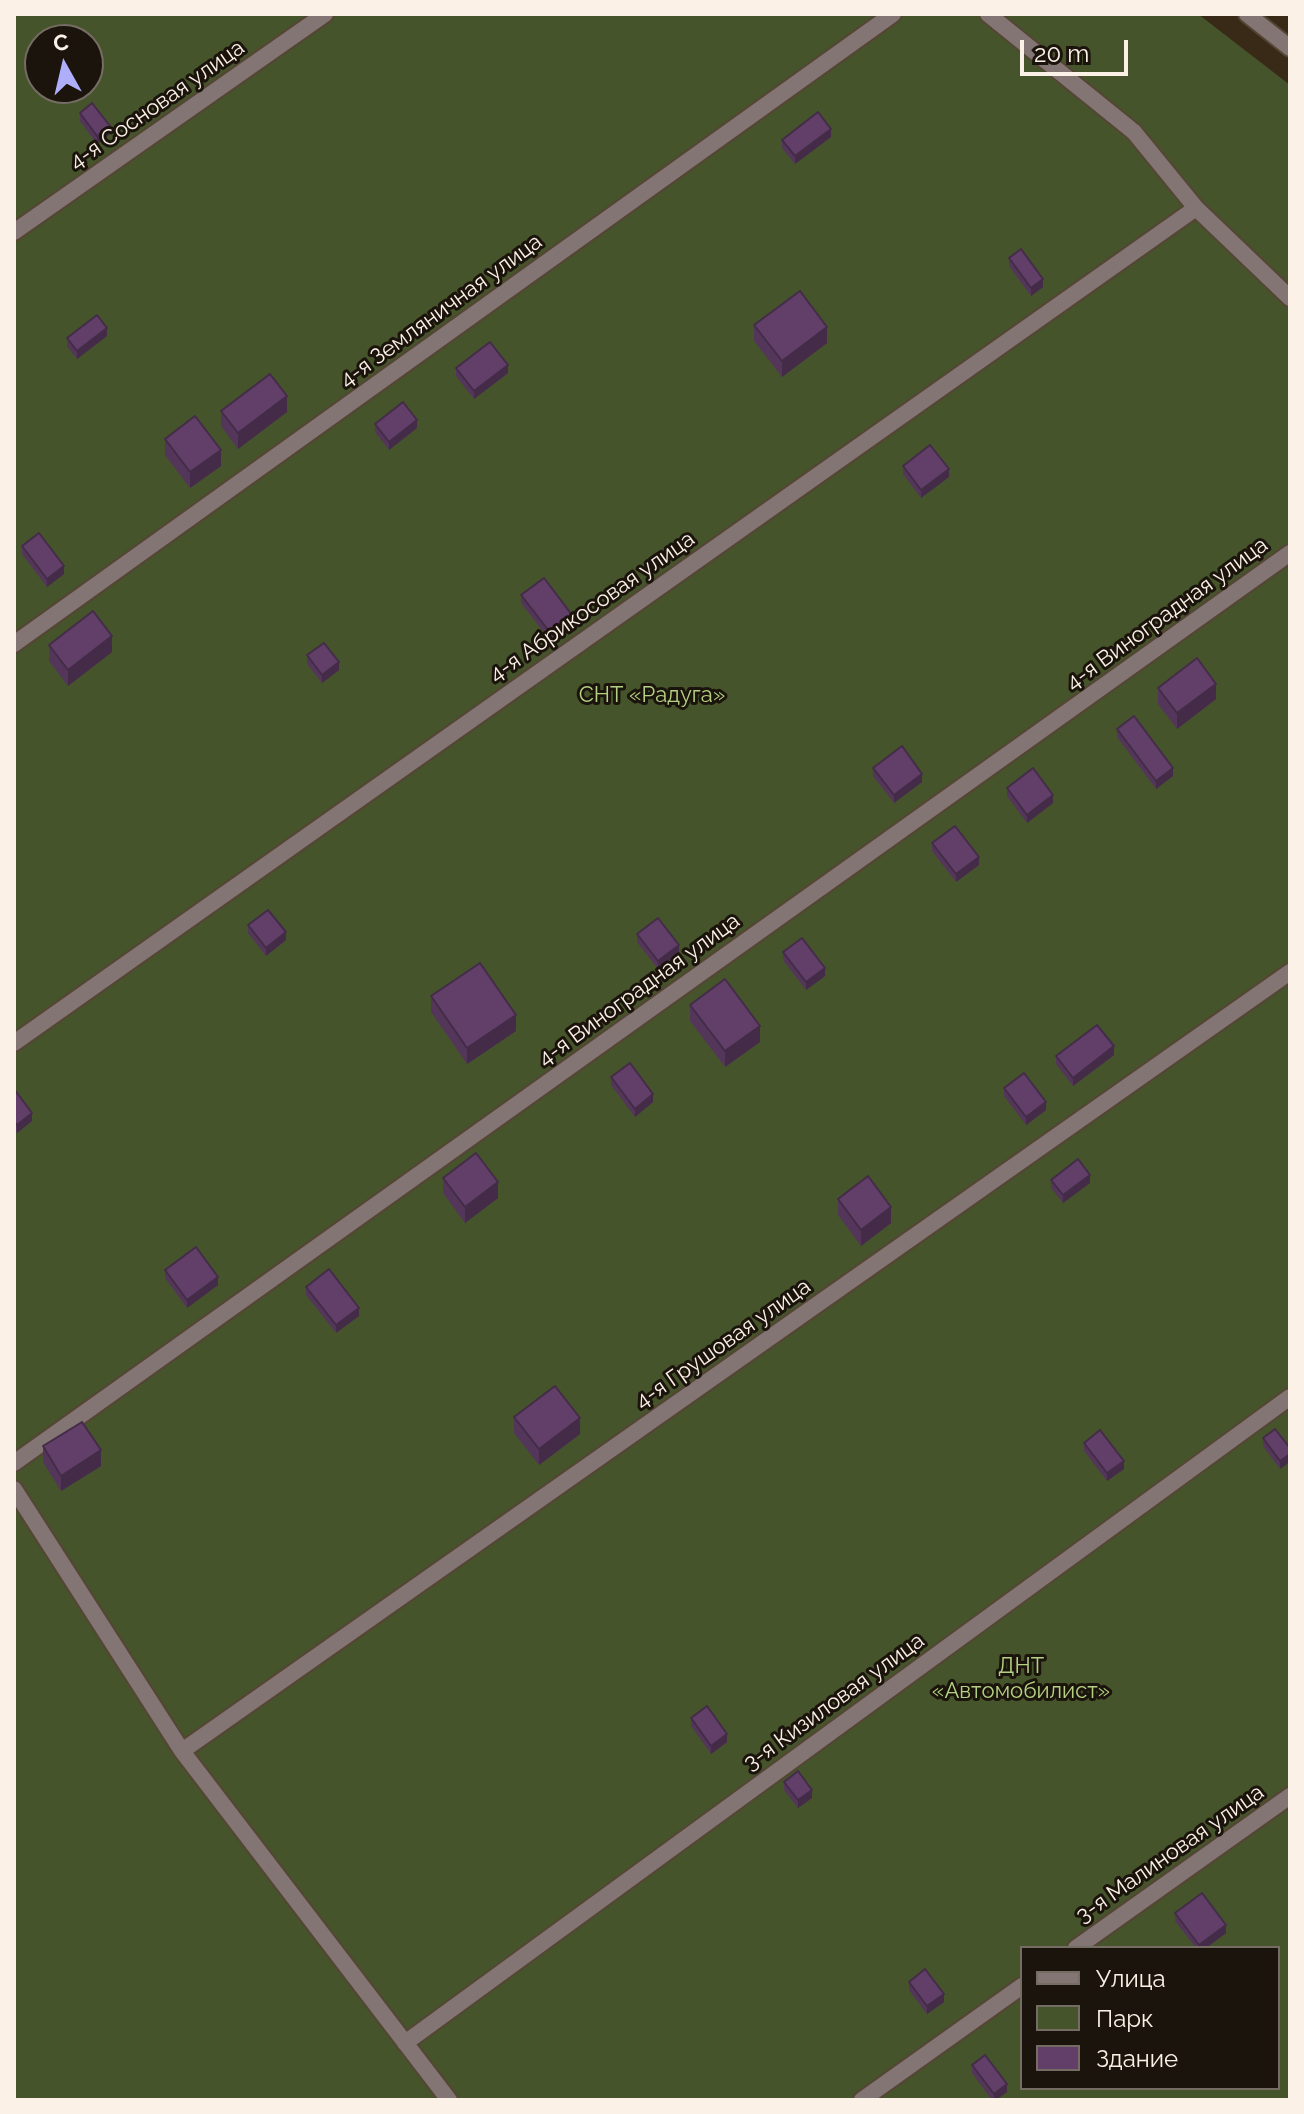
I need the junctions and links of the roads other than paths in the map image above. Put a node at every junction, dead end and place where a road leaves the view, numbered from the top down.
1 (325, 14) edge
2 (893, 14) edge
3 (988, 14) edge
4 (1247, 14) edge
5 (1290, 48) edge
6 (1196, 208) junction
7 (14, 232) edge
8 (1290, 298) edge
9 (1290, 553) edge
10 (14, 644) edge
11 (1290, 972) edge
12 (14, 1043) edge
13 (1290, 1397) edge
14 (14, 1463) edge
15 (14, 1489) edge
16 (182, 1751) junction
17 (1290, 1796) edge
18 (1079, 1946) edge
19 (1020, 1987) edge
20 (405, 2043) junction
21 (449, 2100) edge
22 (862, 2100) edge

1 - 7 street, 4-я Сосновая улица
2 - 10 street, 4-я Земляничная улица
3 - 6 street
4 - 5 street
6 - 8 street
6 - 12 street, 4-я Абрикосовая улица
9 - 14 street, 4-я Виноградная улица
11 - 16 street, 4-я Грушовая улица
13 - 20 street, 3-я Кизиловая улица
15 - 16 street
16 - 20 street
17 - 18 street, 3-я Малиновая улица
19 - 22 street
20 - 21 street

